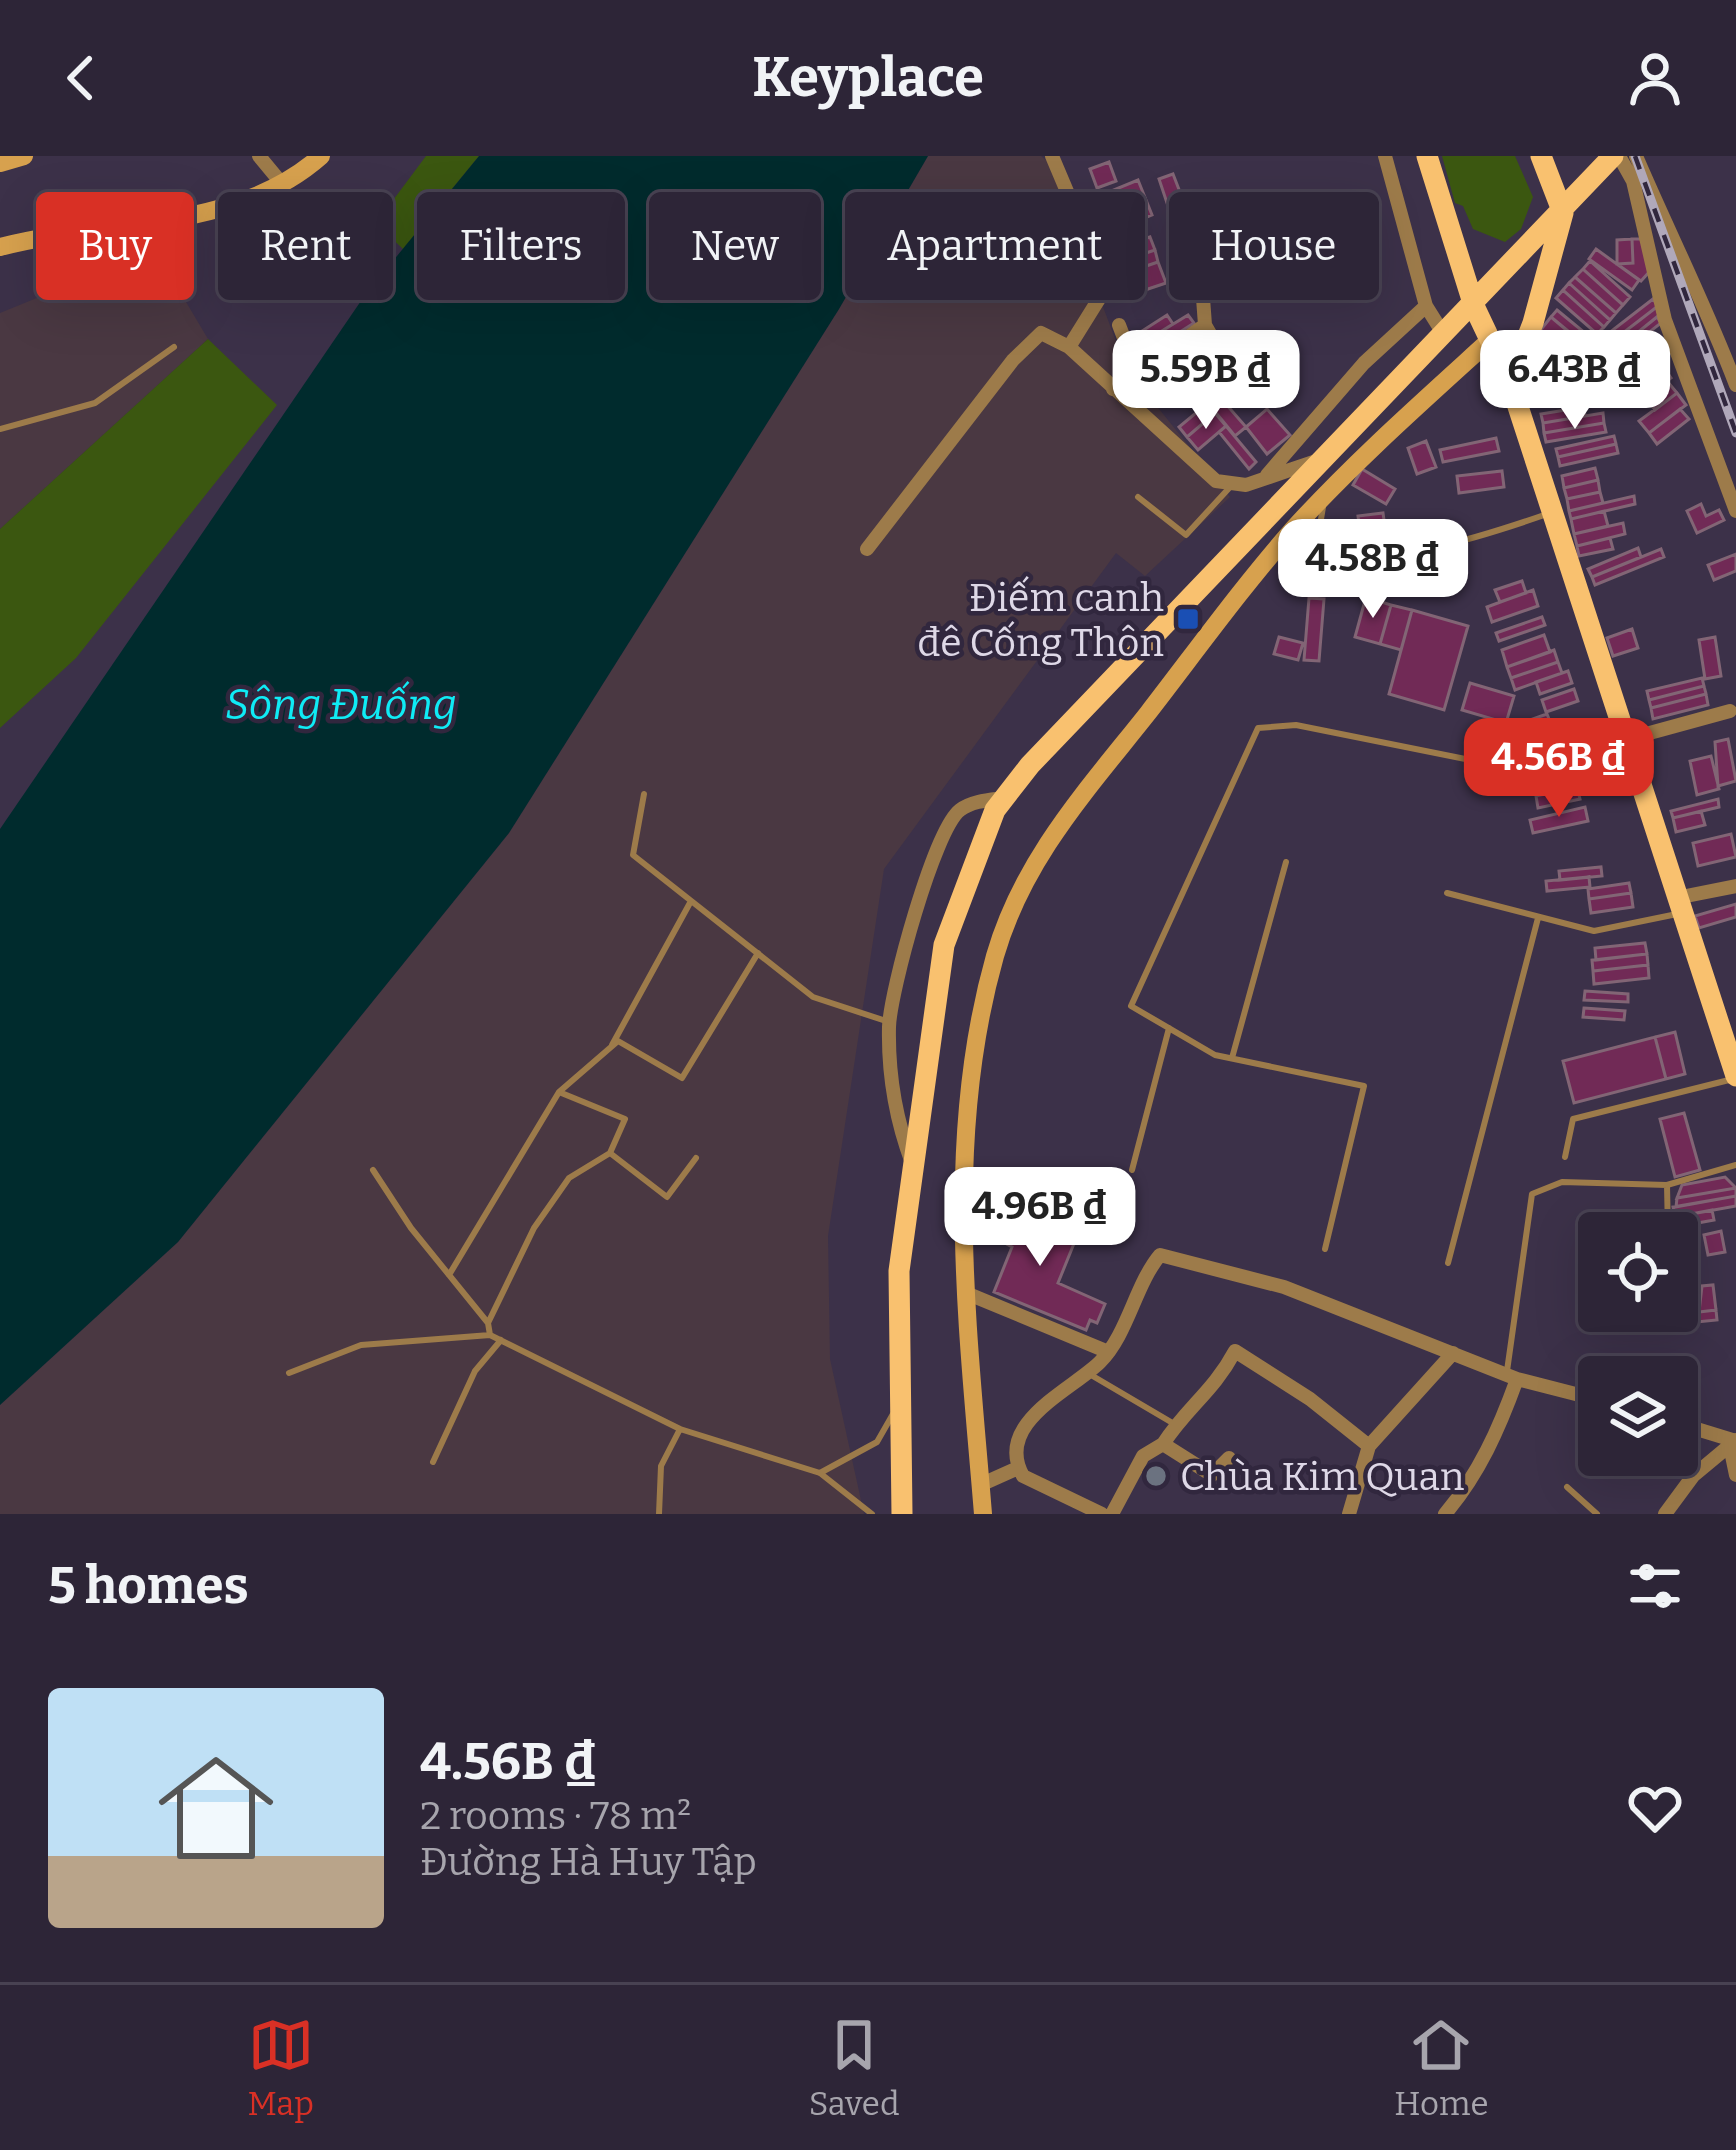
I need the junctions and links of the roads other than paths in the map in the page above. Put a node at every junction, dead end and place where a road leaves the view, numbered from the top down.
1 (23, 156) edge
2 (259, 156) edge
3 (321, 156) edge
4 (1052, 156) edge
5 (1385, 156) edge
6 (1427, 156) edge
7 (1541, 156) edge
8 (1616, 156) edge
9 (1636, 156) edge
10 (0, 163) edge
11 (283, 184) junction
12 (1563, 213) junction
13 (0, 247) edge
14 (1202, 300) edge
15 (1426, 306) junction
16 (1474, 306) junction
17 (1119, 325) dead end
18 (1205, 325) junction
19 (1441, 330) junction
20 (1490, 340) junction
21 (174, 346) dead end
22 (1069, 347) junction
23 (1137, 372) junction
24 (1233, 373) dead end
25 (1510, 382) junction
26 (1736, 385) edge
27 (1113, 389) junction
28 (0, 428) edge
29 (1321, 459) junction
30 (1264, 479) junction
31 (1234, 484) junction
32 (1324, 496) junction
33 (1138, 497) dead end
34 (1736, 511) edge
35 (1551, 513) junction
36 (867, 549) dead end
37 (1315, 557) junction
38 (1310, 586) dead end
39 (1730, 711) dead end
40 (1622, 735) junction
41 (644, 794) dead end
42 (1004, 798) junction
43 (1286, 862) dead end
44 (1736, 886) edge
45 (1447, 893) dead end
46 (691, 901) junction
47 (1678, 906) junction
48 (1538, 918) junction
49 (758, 953) junction
50 (889, 1022) junction
51 (1169, 1028) junction
52 (609, 1049) junction
53 (1232, 1058) junction
54 (1736, 1077) edge
55 (559, 1092) junction
56 (610, 1153) junction
57 (1565, 1157) dead end
58 (696, 1158) dead end
59 (1736, 1165) edge
60 (914, 1168) junction
61 (374, 1170) dead end
62 (1132, 1170) dead end
63 (1667, 1185) junction
64 (1668, 1212) edge
65 (1324, 1249) dead end
66 (1448, 1263) dead end
67 (449, 1275) junction
68 (966, 1293) junction
69 (488, 1322) junction
70 (490, 1335) junction
71 (501, 1340) junction
72 (1106, 1351) junction
73 (1453, 1352) junction
74 (1085, 1372) junction
75 (289, 1373) dead end
76 (1512, 1377) junction
77 (1578, 1394) edge
78 (901, 1399) junction
79 (1176, 1425) junction
80 (680, 1429) junction
81 (1698, 1430) edge
82 (1734, 1442) edge
83 (1163, 1444) junction
84 (1369, 1446) junction
85 (1228, 1458) dead end
86 (433, 1462) dead end
87 (1018, 1468) junction
88 (820, 1473) junction
89 (1736, 1475) edge
90 (980, 1485) junction
91 (1567, 1487) dead end
92 (659, 1514) edge
93 (872, 1514) edge
94 (902, 1514) edge
95 (982, 1514) edge
96 (1102, 1514) edge
97 (1112, 1514) edge
98 (1349, 1514) edge
99 (1445, 1514) edge
100 (1597, 1514) edge
101 (1665, 1514) edge

1 - 10 street
2 - 11 street
3 - 11 street
4 - 22 street
5 - 15 street
6 - 16 main road
7 - 12 main road
8 - 12 main road
8 - 34 street
9 - 26 street
11 - 13 street
12 - 16 main road
12 - 25 main road
14 - 18 street
15 - 19 street
15 - 30 street
16 - 19 main road
16 - 20 main road
17 - 23 street
18 - 23 street
18 - 24 street
19 - 29 main road
20 - 25 main road
20 - 32 street
21 - 28 lane
22 - 27 street
22 - 36 street
23 - 27 street
25 - 35 main road
27 - 31 street
29 - 30 street
29 - 42 main road
30 - 31 street
31 - 33 lane
32 - 37 lane
32 - 68 street
35 - 37 lane
35 - 40 main road
37 - 38 lane
39 - 40 street
40 - 47 main road
40 - 51 lane
41 - 46 lane
42 - 50 street
42 - 60 main road
43 - 53 lane
44 - 47 street
45 - 48 lane
46 - 49 lane
46 - 52 lane
47 - 48 lane
47 - 54 main road
48 - 66 lane
49 - 50 lane
49 - 52 lane
50 - 60 street
51 - 53 lane
51 - 62 lane
52 - 55 lane
53 - 65 lane
54 - 57 lane
55 - 56 lane
55 - 67 lane
56 - 58 lane
56 - 69 lane
59 - 63 lane
60 - 78 main road
61 - 67 lane
63 - 64 lane
63 - 76 lane
67 - 69 lane
68 - 72 street
68 - 90 street
69 - 70 lane
70 - 71 lane
70 - 75 lane
71 - 80 lane
71 - 86 lane
72 - 73 street
72 - 74 street
73 - 76 street
73 - 84 street
74 - 79 lane
74 - 87 street
76 - 77 street
76 - 99 street
78 - 88 lane
78 - 94 main road
79 - 83 street
79 - 84 street
80 - 88 lane
80 - 92 lane
81 - 82 street
82 - 89 street
82 - 101 street
83 - 85 street
83 - 97 street
84 - 98 street
87 - 90 street
87 - 96 street
88 - 93 lane
90 - 95 street
91 - 100 lane

